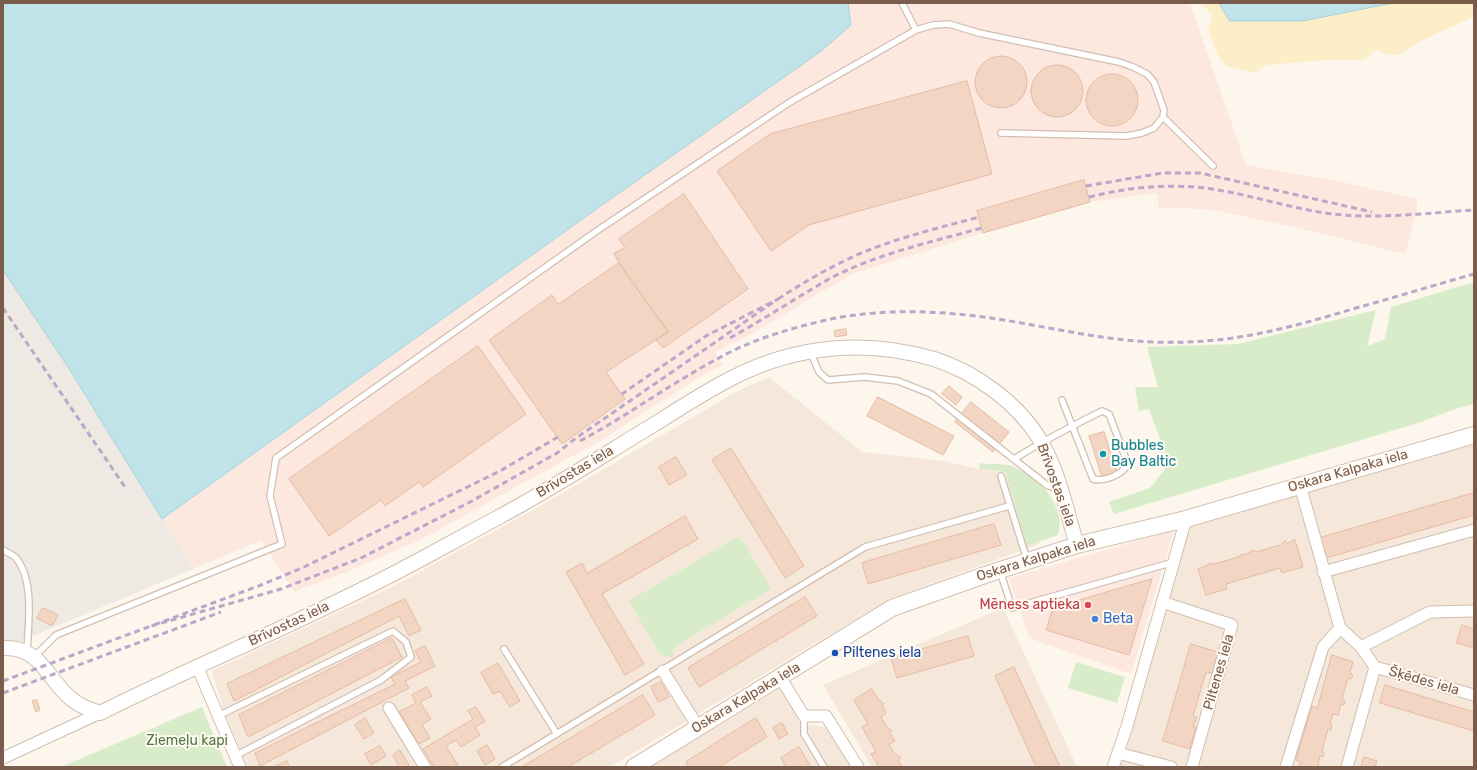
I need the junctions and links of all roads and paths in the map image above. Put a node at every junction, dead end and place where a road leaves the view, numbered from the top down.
1 (902, 3) edge
2 (916, 30) junction
3 (1163, 117) junction
4 (1001, 133) dead end
5 (1213, 166) dead end
6 (810, 351) junction
7 (1062, 400) dead end
8 (1072, 426) junction
9 (1474, 435) edge
10 (1041, 442) junction
11 (1014, 459) junction
12 (1001, 476) dead end
13 (1300, 485) junction
14 (1060, 488) junction
15 (1010, 506) junction
16 (1186, 519) junction
17 (1474, 530) edge
18 (1077, 545) junction
19 (3, 550) edge
20 (1027, 562) junction
21 (1174, 562) junction
22 (1000, 570) junction
23 (1323, 572) junction
24 (1162, 602) junction
25 (1474, 611) edge
26 (1340, 628) junction
27 (1361, 647) junction
28 (3, 648) edge
29 (504, 650) dead end
30 (31, 654) junction
31 (197, 666) junction
32 (1374, 666) junction
33 (663, 670) junction
34 (780, 677) junction
35 (1474, 696) edge
36 (389, 708) dead end
37 (100, 713) junction
38 (218, 716) junction
39 (804, 716) junction
40 (698, 727) junction
41 (557, 734) junction
42 (1118, 752) junction
43 (3, 758) edge
44 (237, 762) edge
45 (425, 767) edge
46 (502, 767) edge
47 (634, 767) edge
48 (824, 767) edge
49 (858, 767) edge
50 (1113, 767) edge
51 (1171, 767) edge
52 (1192, 767) edge
53 (1286, 767) edge
54 (1347, 767) edge

1 - 2 lane
2 - 3 lane
2 - 30 lane
3 - 4 lane
3 - 5 lane
6 - 10 street, Brīvostas iela
6 - 11 lane
6 - 31 street, Brīvostas iela
7 - 8 lane
8 - 8 lane
8 - 10 lane
9 - 13 main road, Oskara Kalpaka iela
10 - 11 lane
10 - 14 street, Brīvostas iela
11 - 14 lane
12 - 15 lane
13 - 16 main road, Oskara Kalpaka iela
13 - 23 street
14 - 18 street, Brīvostas iela
15 - 20 lane
15 - 33 lane
16 - 18 main road, Oskara Kalpaka iela
16 - 21 street
17 - 23 street
18 - 20 main road, Oskara Kalpaka iela
19 - 30 lane
20 - 22 main road, Oskara Kalpaka iela
21 - 22 lane
21 - 24 street
22 - 34 main road, Oskara Kalpaka iela
23 - 26 street
24 - 42 street
24 - 52 street, Piltenes iela
25 - 27 street
26 - 27 street
26 - 53 street
27 - 32 street
28 - 30 street
29 - 41 lane
30 - 37 street
31 - 37 street, Brīvostas iela
31 - 38 street
32 - 35 street, Šķēdes iela
32 - 54 street
33 - 40 street
33 - 41 lane
34 - 39 street
34 - 40 main road, Oskara Kalpaka iela
36 - 45 street
37 - 43 street, Brīvostas iela
38 - 44 street
38 - 44 lane
39 - 48 lane
39 - 49 street
40 - 47 main road, Oskara Kalpaka iela
41 - 46 lane
42 - 50 street
42 - 51 street

